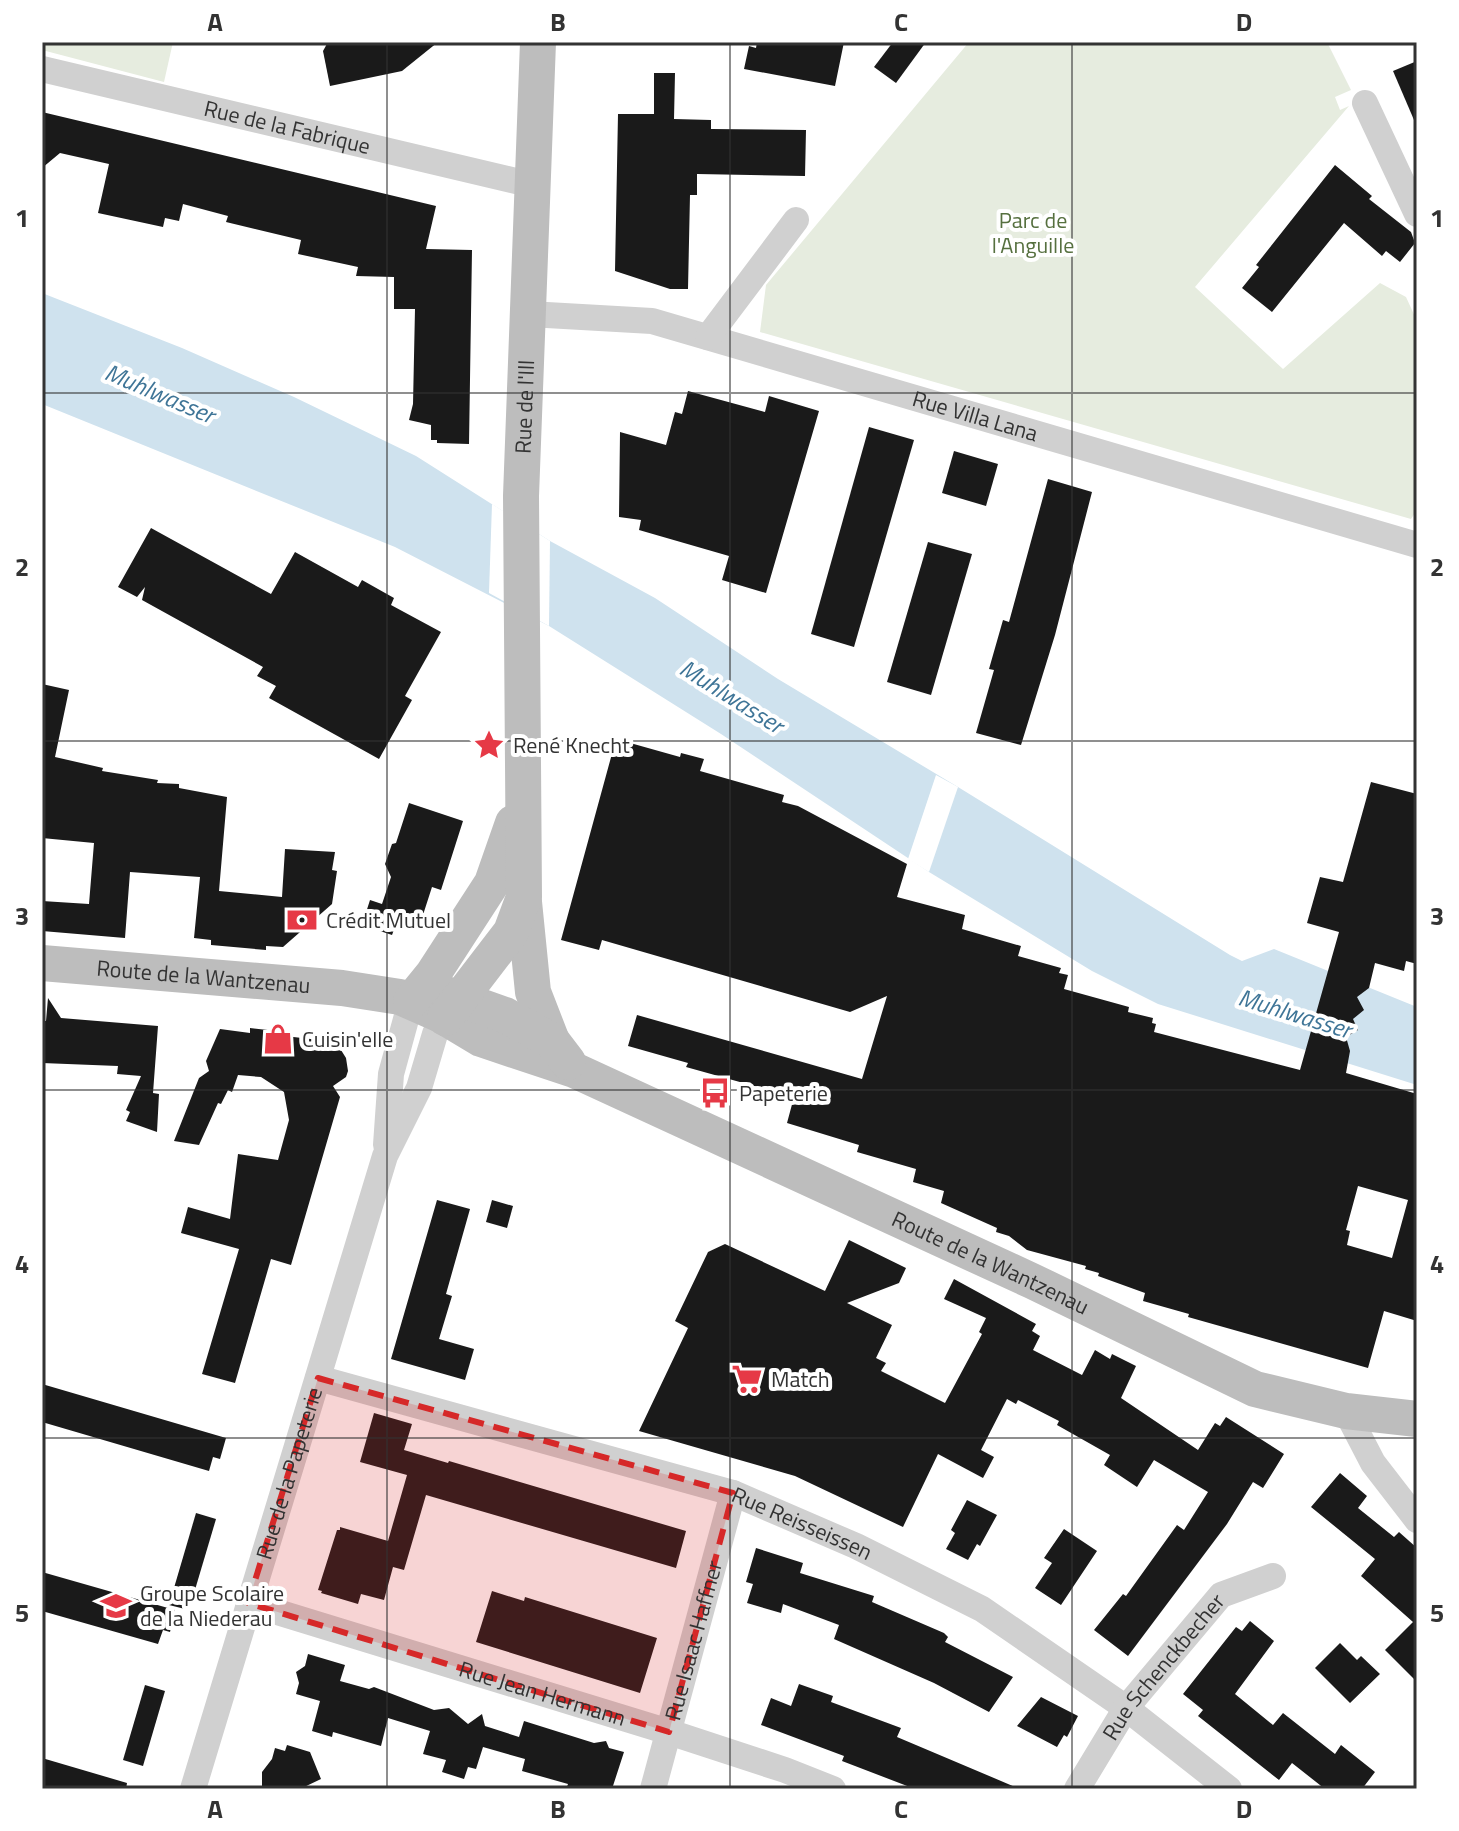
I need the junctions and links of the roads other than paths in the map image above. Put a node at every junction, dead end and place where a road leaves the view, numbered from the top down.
1 (538, 42) edge
2 (42, 69) edge
3 (1365, 103) dead end
4 (533, 185) junction
5 (1417, 214) edge
6 (796, 220) dead end
7 (529, 314) junction
8 (708, 337) junction
9 (1417, 545) edge
10 (523, 771) junction
11 (524, 897) junction
12 (42, 963) edge
13 (363, 990) junction
14 (435, 1002) junction
15 (400, 1035) junction
16 (552, 1041) junction
17 (574, 1070) junction
18 (385, 1156) junction
19 (318, 1378) junction
20 (1346, 1411) junction
21 (1417, 1419) edge
22 (733, 1493) junction
23 (1417, 1520) edge
24 (1273, 1576) dead end
25 (248, 1603) junction
26 (1126, 1708) junction
27 (669, 1732) junction
28 (193, 1789) edge
29 (653, 1789) edge
30 (833, 1789) edge
31 (1077, 1789) edge
32 (1229, 1789) edge

1 - 4 main road, Rue de l'Ill
2 - 4 street, Rue de la Fabrique
3 - 5 street
4 - 7 main road, Rue de l'Ill
6 - 8 street
7 - 8 street, Rue Villa Lana
7 - 10 main road, Rue de l'Ill
8 - 9 street, Rue Villa Lana
10 - 11 main road, Rue de l'Ill
10 - 14 main road, Rue de l'Ill
11 - 14 main road, Rue de l'Ill
11 - 16 main road, Rue de l'Ill
12 - 13 main road, Route de la Wantzenau
13 - 14 main road, Route de la Wantzenau
13 - 14 main road
13 - 15 street
14 - 15 street, Rue de la Papeterie
14 - 16 main road, Route de la Wantzenau
14 - 17 main road, Route de la Wantzenau
14 - 18 street, Rue de la Papeterie
15 - 18 street, Rue de la Papeterie
16 - 17 main road, Route de la Wantzenau
17 - 20 main road, Route de la Wantzenau
18 - 19 street, Rue de la Papeterie
19 - 22 street, Rue Reisseissen
19 - 25 street, Rue de la Papeterie
20 - 21 main road, Route de la Wantzenau
20 - 23 street
22 - 26 street, Rue Reisseissen
22 - 27 street, Rue Isaac Haffner
24 - 26 street, Rue Schenckbecher
25 - 27 street, Rue Jean Hermann
25 - 28 street, Rue de la Papeterie
26 - 31 street, Rue Schenckbecher
26 - 32 street, Rue Reisseissen
27 - 29 street, Rue Isaac Haffner
27 - 30 street, Rue Jean Hermann

